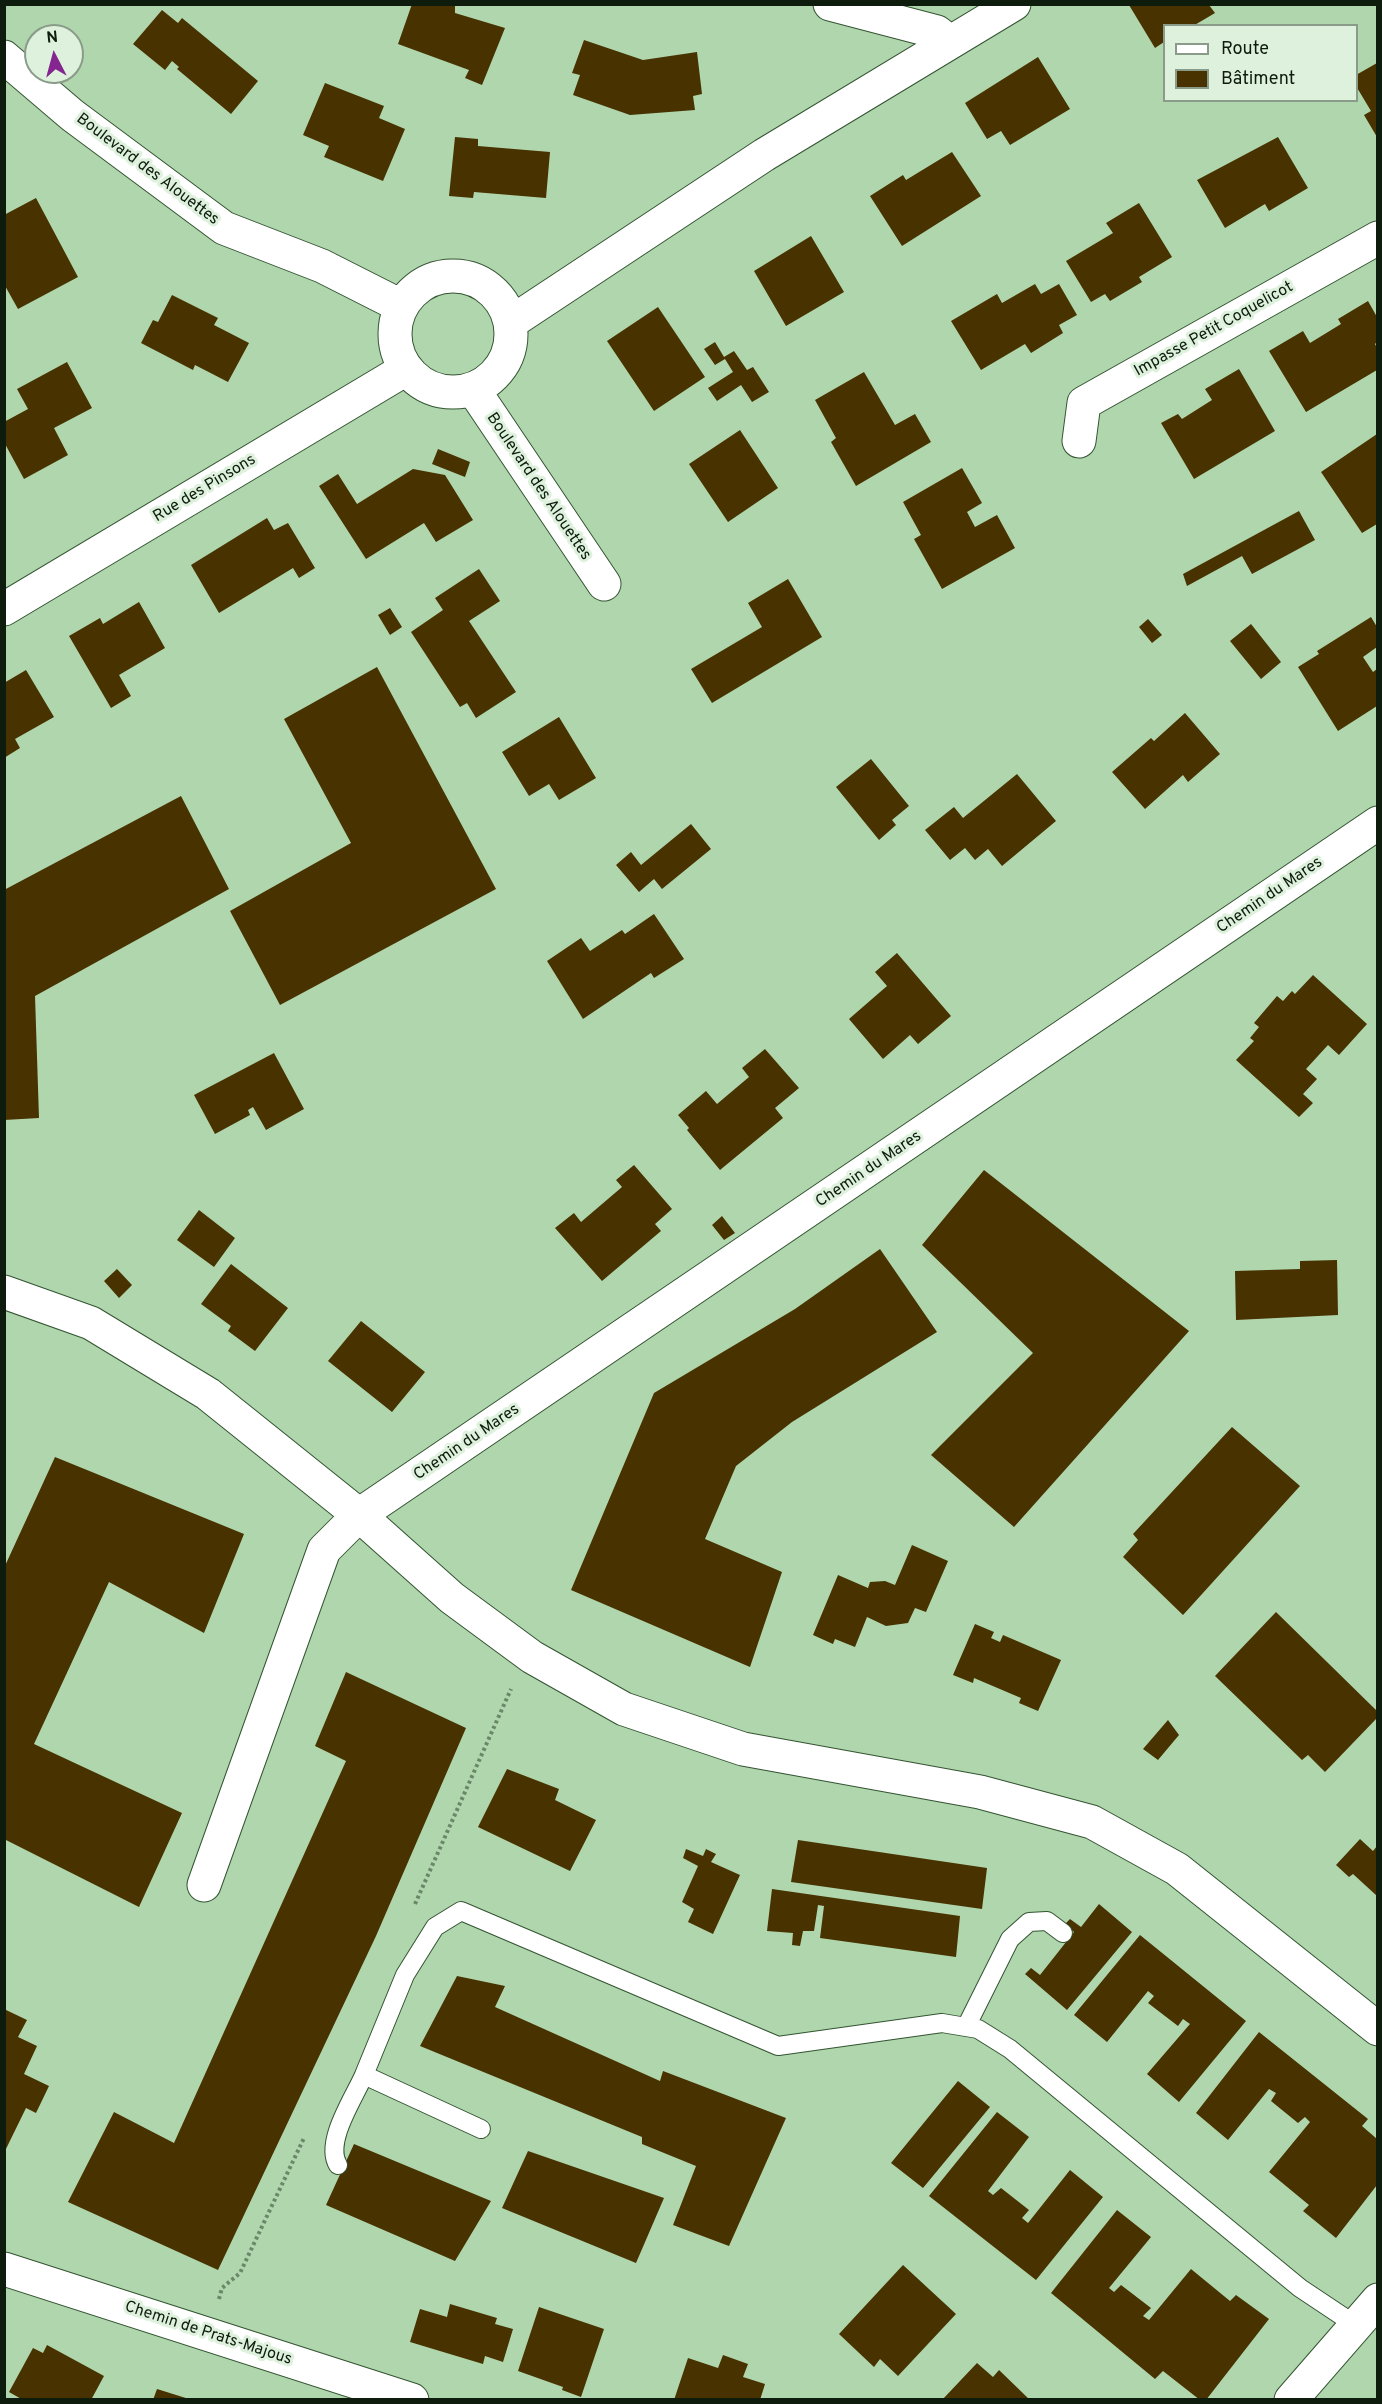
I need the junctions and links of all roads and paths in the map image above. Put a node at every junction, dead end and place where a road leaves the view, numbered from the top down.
1 (830, 4) edge
2 (1014, 4) edge
3 (950, 42) junction
4 (4, 57) edge
5 (1377, 238) edge
6 (401, 306) junction
7 (510, 323) junction
8 (406, 369) junction
9 (472, 389) junction
10 (1079, 441) dead end
11 (604, 584) dead end
12 (4, 609) edge
13 (1377, 823) edge
14 (4, 1292) edge
15 (359, 1515) junction
16 (526, 1652) junction
17 (483, 1755) dead end
18 (204, 1885) dead end
19 (1063, 1933) dead end
20 (966, 2027) junction
21 (1377, 2030) edge
22 (364, 2075) junction
23 (481, 2129) dead end
24 (338, 2165) dead end
25 (4, 2269) edge
26 (1377, 2300) edge
27 (1357, 2326) junction
28 (412, 2400) edge
29 (1291, 2400) edge

1 - 3 street
2 - 3 street
3 - 7 street
4 - 6 street, Boulevard des Alouettes
5 - 10 street, Impasse Petit Coquelicot
6 - 7 street
6 - 8 street
7 - 9 street
8 - 9 street
8 - 12 street, Rue des Pinsons
9 - 11 street, Boulevard des Alouettes
13 - 15 street, Chemin du Mares
14 - 15 street
15 - 16 street
15 - 18 street, Chemin du Mares
16 - 17 path
16 - 21 street
19 - 20 lane
20 - 22 lane
20 - 27 lane
22 - 23 lane
22 - 24 lane
25 - 28 street, Chemin de Prats-Majous
26 - 27 street
27 - 29 street

